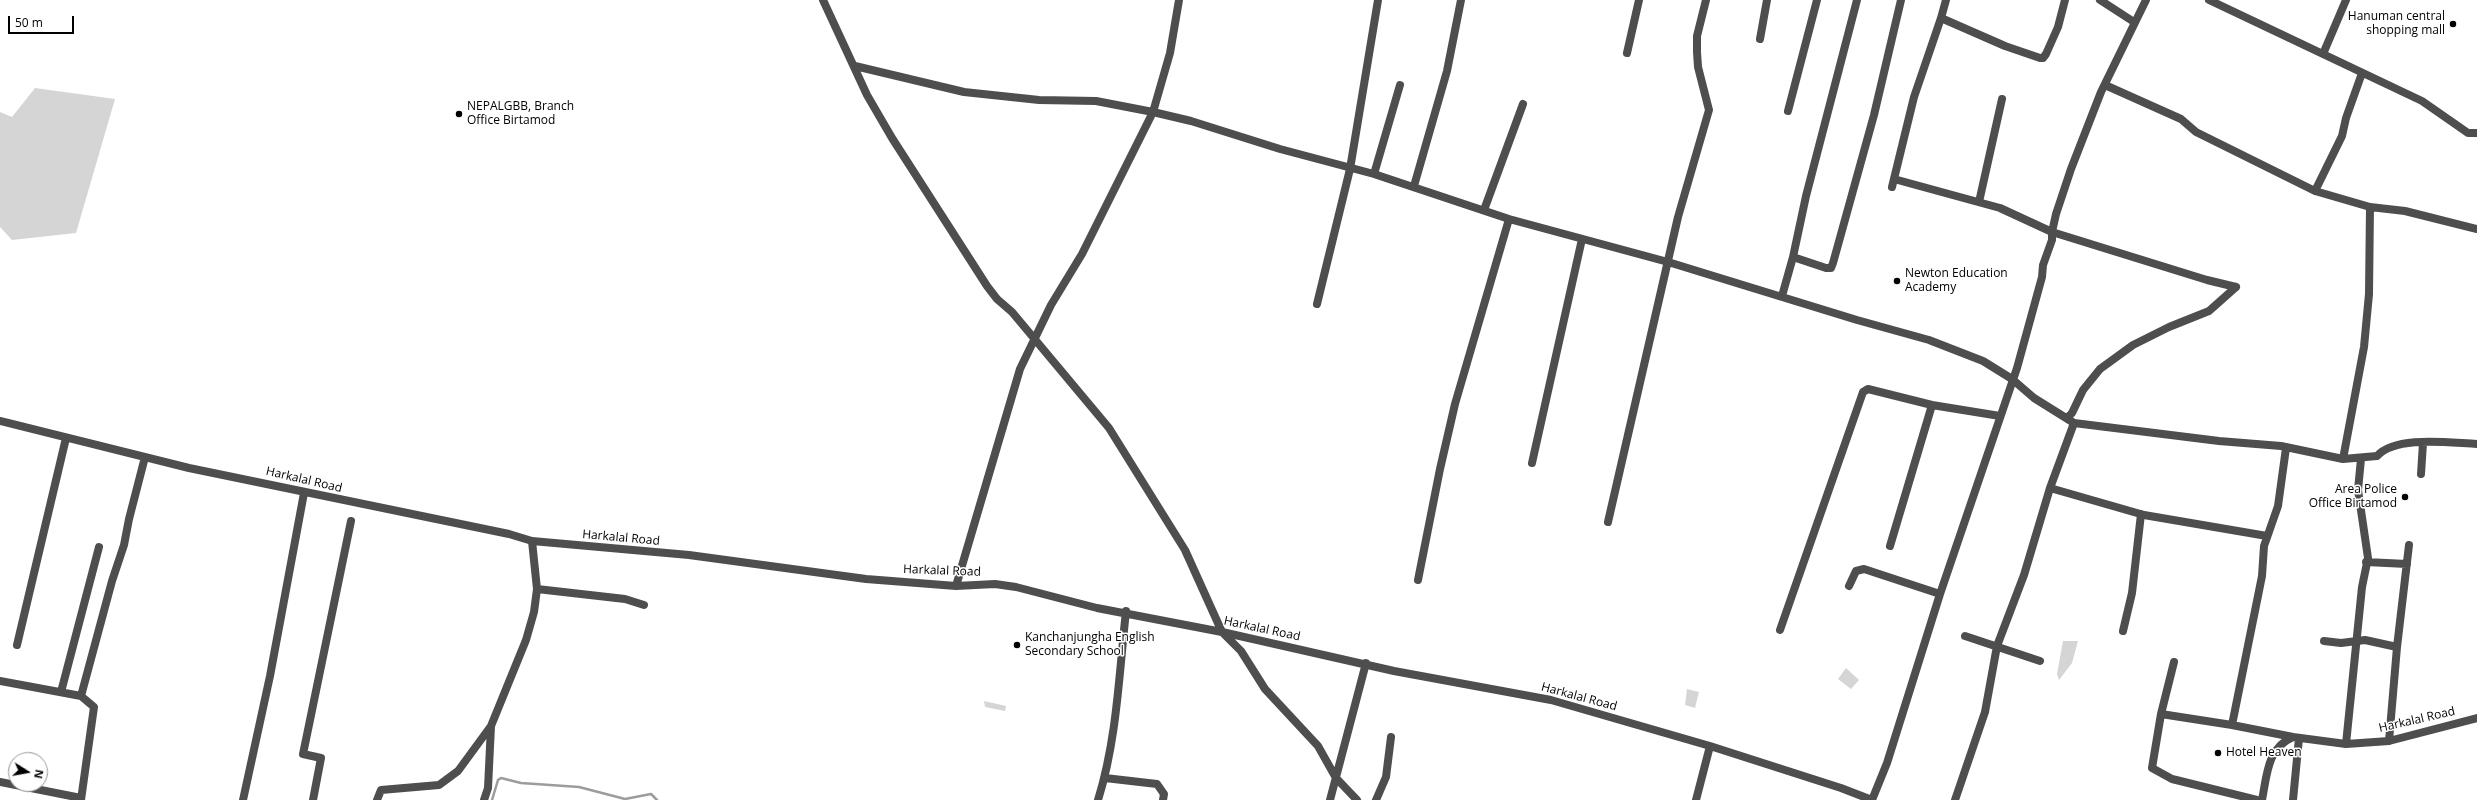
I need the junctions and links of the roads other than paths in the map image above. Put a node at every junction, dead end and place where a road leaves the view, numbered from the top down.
1 (823, 0) edge
2 (1179, 0) edge
3 (1378, 0) edge
4 (1461, 0) edge
5 (1639, 0) edge
6 (1706, 0) edge
7 (1767, 0) edge
8 (1817, 0) edge
9 (1857, 0) edge
10 (1901, 0) edge
11 (1946, 0) edge
12 (2065, 0) edge
13 (2100, 0) edge
14 (2146, 0) edge
15 (2208, 0) edge
16 (2346, 0) edge
17 (1942, 18) junction
18 (2134, 22) junction
19 (1760, 39) dead end
20 (1627, 53) dead end
21 (2323, 54) junction
22 (855, 66) junction
23 (2362, 74) junction
24 (1400, 85) dead end
25 (2105, 85) junction
26 (2002, 99) dead end
27 (1523, 104) dead end
28 (1788, 110) dead end
29 (1153, 112) junction
30 (2477, 133) edge
31 (1350, 169) junction
32 (1374, 174) junction
33 (1414, 186) junction
34 (2315, 191) junction
35 (1979, 202) junction
36 (2370, 207) junction
37 (1484, 210) junction
38 (1509, 219) junction
39 (2477, 230) edge
40 (2052, 232) junction
41 (1582, 239) junction
42 (1793, 257) junction
43 (1668, 262) junction
44 (1782, 296) junction
45 (1317, 304) dead end
46 (1034, 339) junction
47 (2012, 379) junction
48 (1932, 405) junction
49 (2000, 416) junction
50 (0, 421) edge
51 (2071, 421) junction
52 (66, 438) junction
53 (2423, 443) junction
54 (2477, 444) edge
55 (2286, 448) junction
56 (145, 457) junction
57 (2343, 459) junction
58 (2361, 459) junction
59 (1532, 462) dead end
60 (2421, 474) dead end
61 (2050, 488) junction
62 (304, 493) junction
63 (2141, 514) junction
64 (351, 521) dead end
65 (1608, 522) dead end
66 (2267, 536) junction
67 (532, 541) junction
68 (2409, 545) dead end
69 (1890, 546) dead end
70 (99, 547) dead end
71 (2366, 562) junction
72 (2407, 564) junction
73 (1418, 580) dead end
74 (956, 586) junction
75 (1849, 586) dead end
76 (537, 589) junction
77 (1940, 594) junction
78 (644, 605) dead end
79 (1126, 612) junction
80 (1780, 630) dead end
81 (2123, 631) dead end
82 (1222, 632) junction
83 (1965, 636) dead end
84 (2324, 641) dead end
85 (2357, 641) junction
86 (17, 645) dead end
87 (1997, 646) junction
88 (2396, 647) junction
89 (2040, 661) dead end
90 (2174, 662) dead end
91 (1366, 663) junction
92 (0, 681) edge
93 (60, 692) junction
94 (81, 696) junction
95 (2161, 714) junction
96 (2477, 718) edge
97 (2232, 725) junction
98 (491, 726) junction
99 (1391, 736) dead end
100 (2296, 738) junction
101 (2389, 741) junction
102 (2346, 744) junction
103 (1710, 746) junction
104 (1105, 778) junction
105 (1336, 778) junction
106 (0, 782) edge
107 (1858, 797) edge
108 (81, 799) edge
109 (243, 800) edge
110 (313, 800) edge
111 (377, 800) edge
112 (484, 800) edge
113 (1098, 800) edge
114 (1163, 800) edge
115 (1330, 800) edge
116 (1357, 800) edge
117 (1376, 800) edge
118 (1696, 800) edge
119 (1872, 800) edge
120 (1955, 800) edge
121 (2257, 800) edge
122 (2262, 800) edge
123 (2293, 800) edge

1 - 22 street
2 - 29 street
3 - 31 street
4 - 33 street
5 - 20 street
6 - 43 street
7 - 19 street
8 - 28 street
9 - 42 street
10 - 42 street
11 - 17 street
12 - 17 street
13 - 18 street
14 - 18 street
15 - 21 street
16 - 21 street
17 - 35 street
18 - 25 street
21 - 23 street
22 - 29 street
22 - 46 street
23 - 30 street
23 - 34 street
24 - 32 street
25 - 34 street
25 - 40 street
26 - 35 street
27 - 37 street
29 - 31 street
29 - 46 street
31 - 32 street
31 - 45 street
32 - 33 street
33 - 37 street
34 - 36 street
35 - 40 street
36 - 39 street
36 - 57 street
37 - 38 street
38 - 41 street
38 - 73 street
40 - 47 street
40 - 51 street
41 - 43 street
41 - 59 street
42 - 44 street
43 - 44 street
43 - 65 street
44 - 47 street
46 - 74 street
46 - 82 street
47 - 49 street
47 - 51 street
48 - 49 street
48 - 69 street
48 - 80 street
49 - 77 street
50 - 52 street, Harkalal Road
51 - 55 street
51 - 61 street
52 - 56 street, Harkalal Road
52 - 86 street
53 - 54 street
53 - 58 street
53 - 60 street
55 - 57 street
55 - 66 street
56 - 62 street, Harkalal Road
56 - 94 street
57 - 58 street
58 - 71 street
61 - 63 street
61 - 87 street
62 - 67 street, Harkalal Road
62 - 109 street
63 - 66 street
63 - 81 street
64 - 110 street
66 - 97 street
67 - 74 street, Harkalal Road
67 - 76 street
68 - 72 street
70 - 93 street
71 - 72 street
71 - 85 street
72 - 88 street
74 - 79 street, Harkalal Road
75 - 77 street
76 - 78 street
76 - 98 street
77 - 119 street
79 - 82 street, Harkalal Road
79 - 104 street
82 - 91 street, Harkalal Road
82 - 105 street
83 - 87 street
84 - 85 street
85 - 88 street
85 - 102 street
87 - 89 street
87 - 120 street
88 - 101 street
90 - 95 street
91 - 103 street, Harkalal Road
91 - 105 street
92 - 93 street
93 - 94 street
94 - 108 street
95 - 97 street, Harkalal Road
95 - 121 street
96 - 101 street, Harkalal Road
97 - 100 street, Harkalal Road
98 - 111 street
98 - 112 street
99 - 117 street
100 - 102 street, Harkalal Road
100 - 122 street
100 - 123 street
101 - 102 street, Harkalal Road
103 - 107 street, Harkalal Road
103 - 118 street
104 - 113 street
104 - 114 street
105 - 115 street
105 - 116 street
106 - 108 street
107 - 119 street, Harkalal Road

